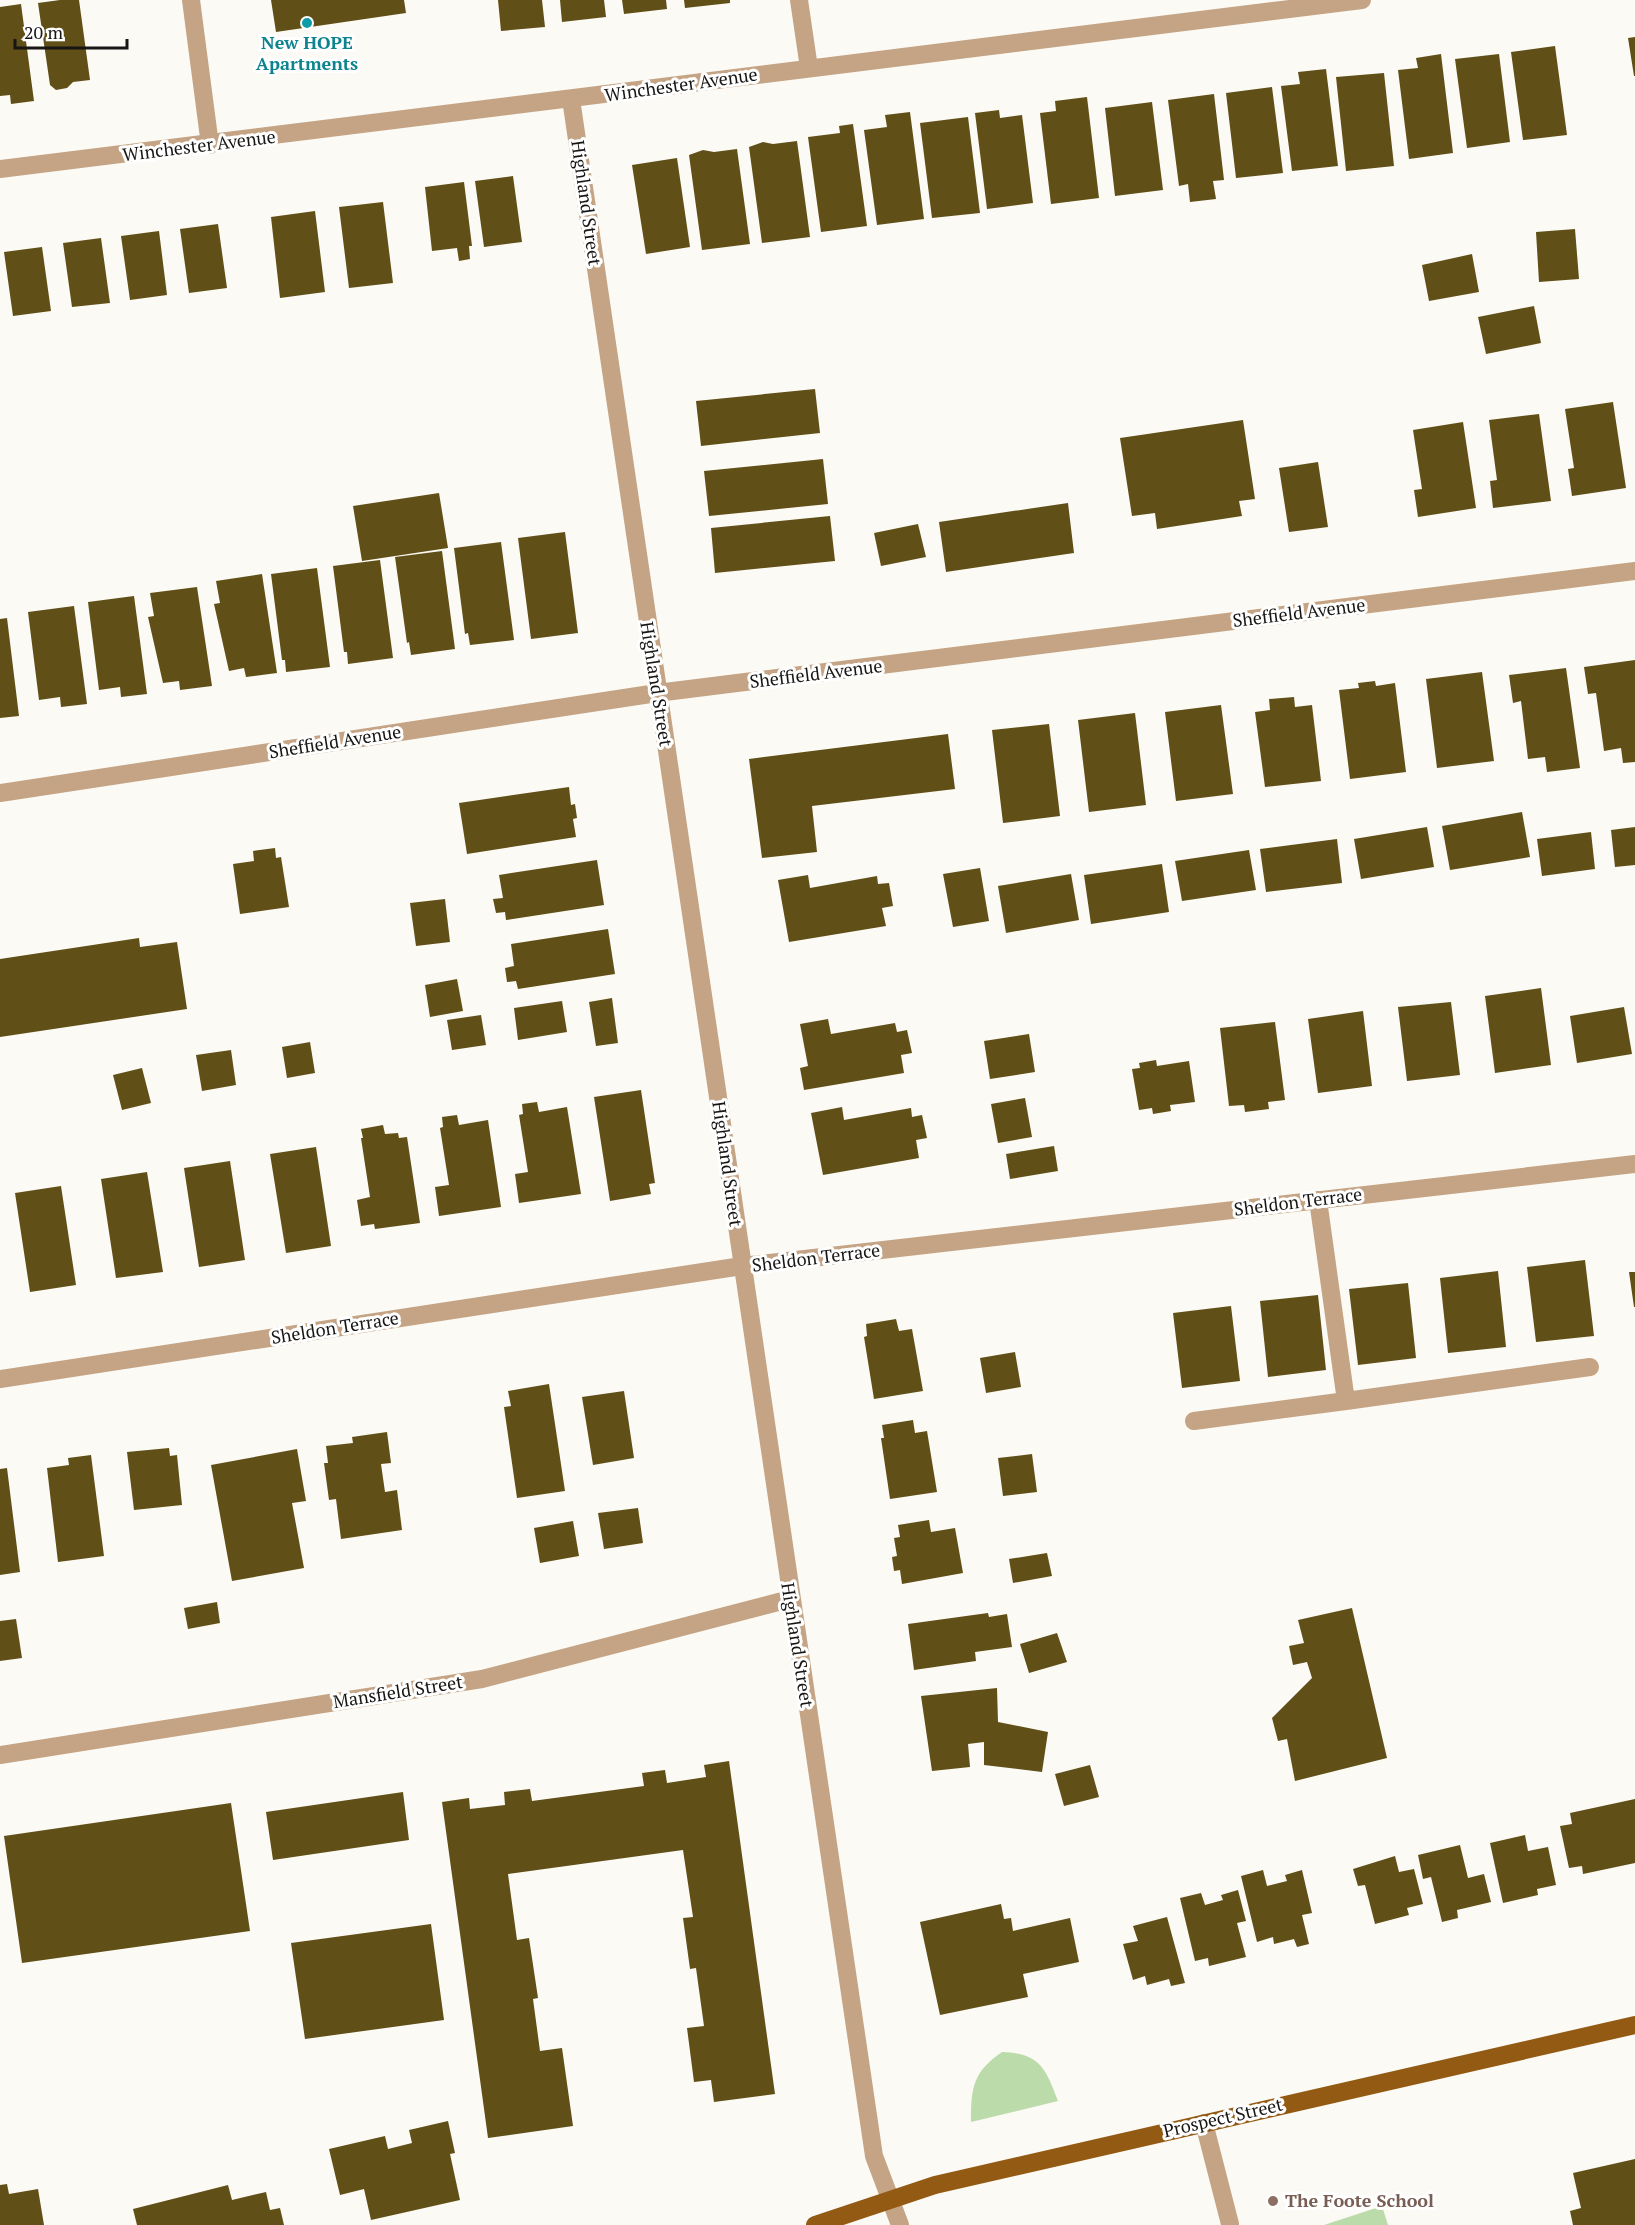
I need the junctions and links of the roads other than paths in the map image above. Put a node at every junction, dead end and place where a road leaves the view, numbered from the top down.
1 (191, 0) edge
2 (799, 0) edge
3 (1362, 0) edge
4 (809, 68) junction
5 (571, 99) junction
6 (210, 145) junction
7 (0, 169) edge
8 (1635, 571) edge
9 (657, 693) junction
10 (0, 793) edge
11 (1635, 1164) edge
12 (1318, 1200) junction
13 (742, 1266) junction
14 (1590, 1367) dead end
15 (0, 1379) edge
16 (1346, 1401) junction
17 (1194, 1421) dead end
18 (790, 1599) junction
19 (0, 1755) edge
20 (1635, 2025) edge
21 (1204, 2123) junction
22 (890, 2199) junction
23 (1230, 2224) edge
24 (815, 2225) edge
25 (900, 2225) edge

1 - 6 street
2 - 4 street
3 - 4 street, Winchester Avenue
4 - 5 street, Winchester Avenue
5 - 6 street, Winchester Avenue
5 - 9 street, Highland Street
6 - 7 street, Winchester Avenue
8 - 9 street, Sheffield Avenue
9 - 10 street, Sheffield Avenue
9 - 13 street, Highland Street
11 - 12 street, Sheldon Terrace
12 - 13 street, Sheldon Terrace
12 - 16 street
13 - 15 street, Sheldon Terrace
13 - 18 street, Highland Street
14 - 16 street
16 - 17 street
18 - 19 street, Mansfield Street
18 - 22 street, Highland Street
20 - 21 main road, Prospect Street
21 - 22 main road, Prospect Street
21 - 23 street
22 - 24 main road, Prospect Street
22 - 25 street, Highland Street

